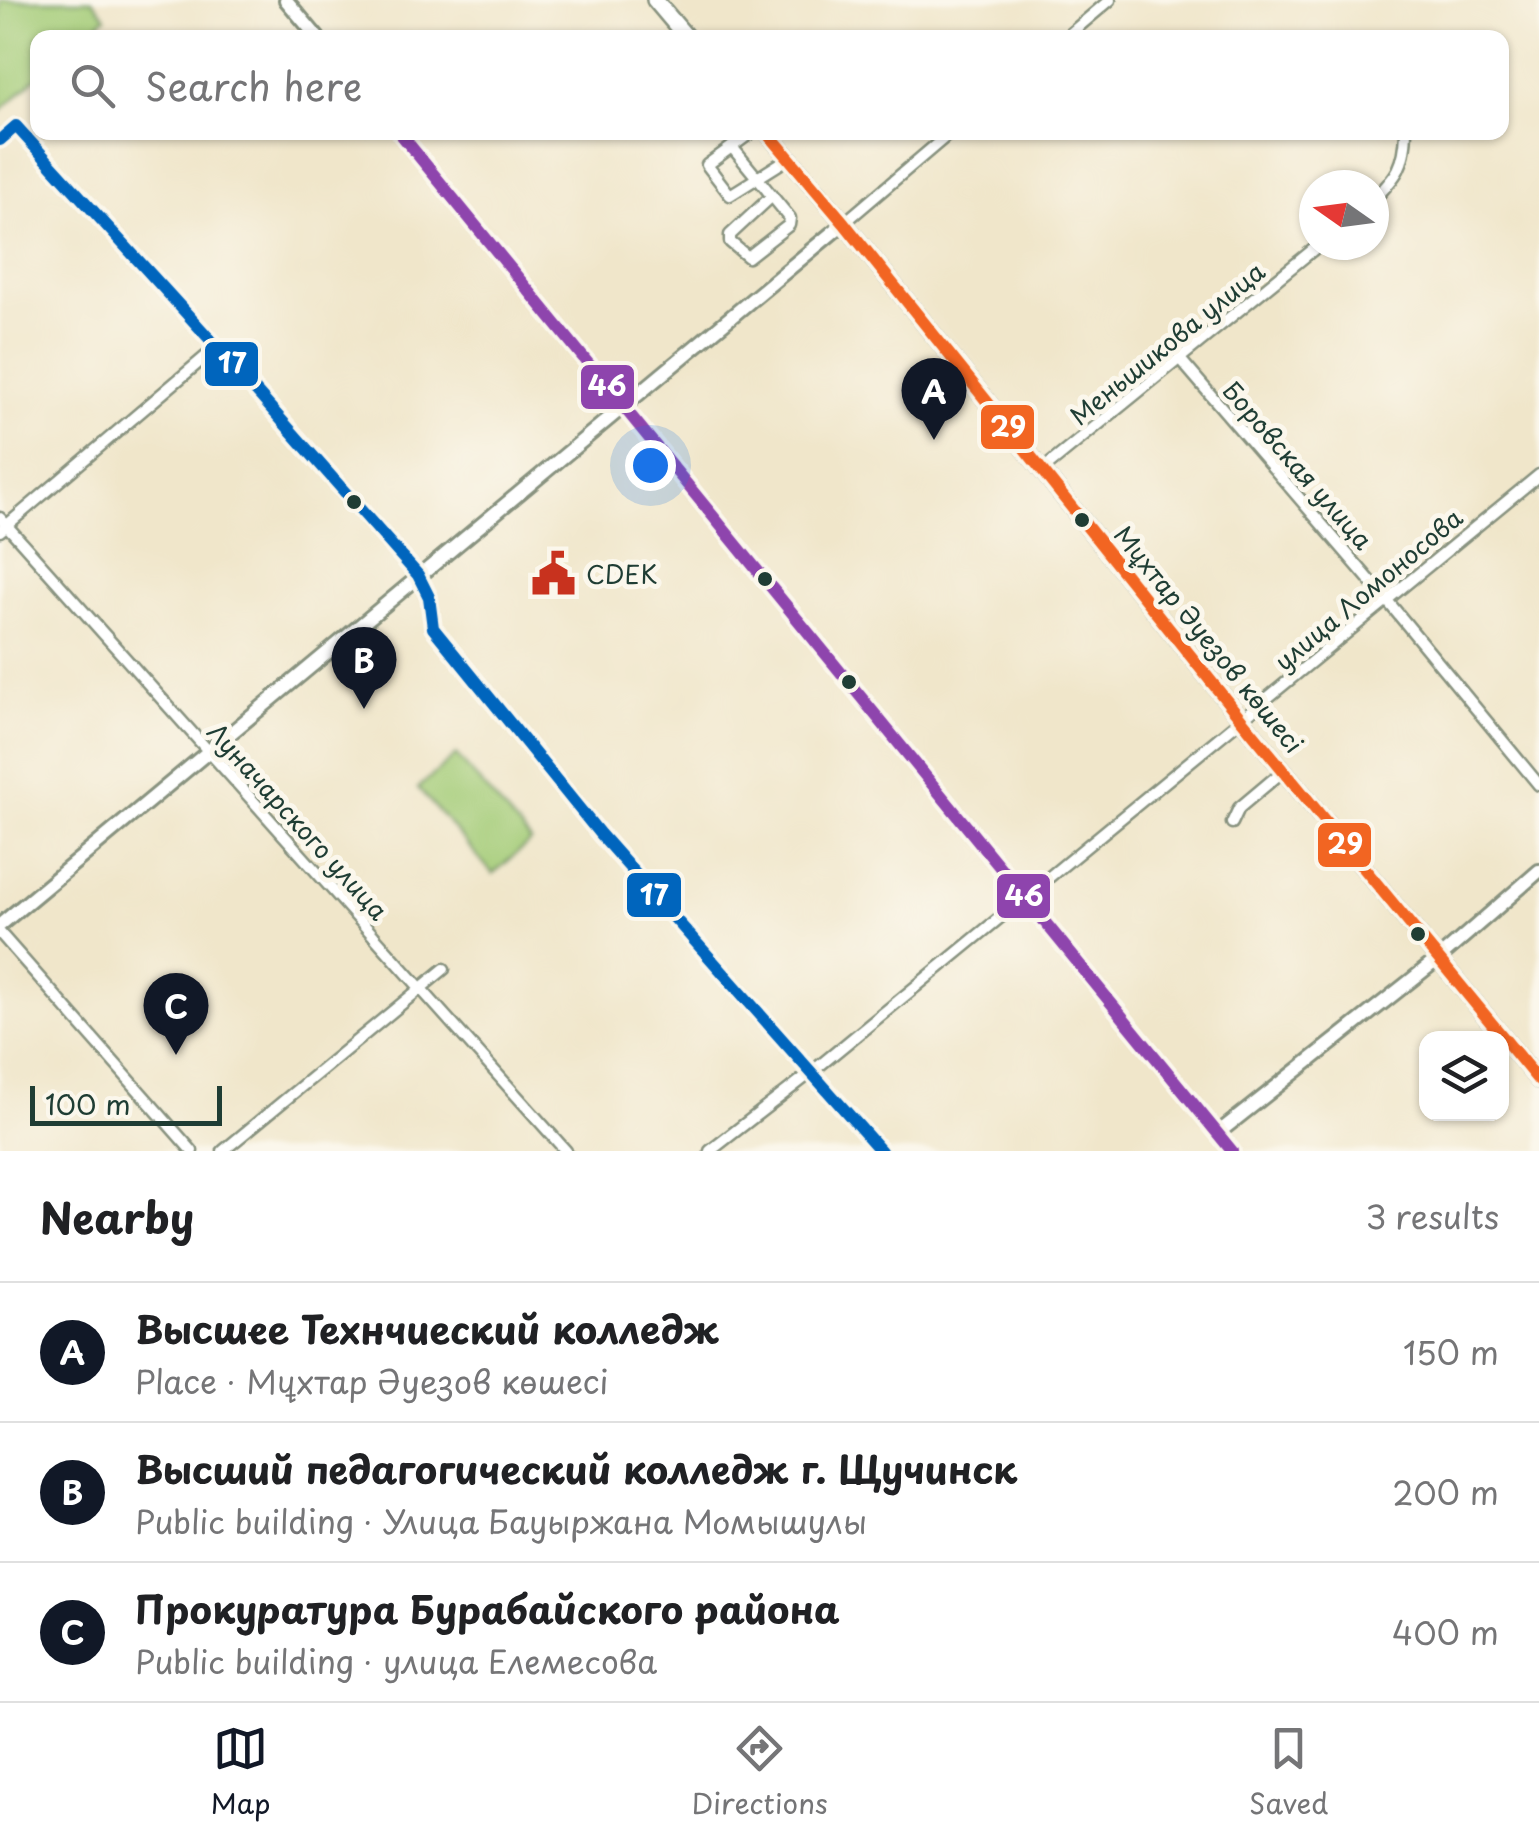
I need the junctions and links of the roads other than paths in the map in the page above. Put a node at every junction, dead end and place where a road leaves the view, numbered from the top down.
1 (286, 0) edge
2 (655, 0) edge
3 (1110, 0) edge
4 (311, 30) edge
5 (680, 30) edge
6 (1074, 30) edge
7 (0, 140) edge
8 (405, 140) edge
9 (741, 140) edge
10 (774, 140) edge
11 (943, 140) edge
12 (1406, 140) edge
13 (732, 147) junction
14 (789, 158) junction
15 (758, 178) junction
16 (1389, 184) edge
17 (772, 196) junction
18 (844, 223) junction
19 (1300, 260) edge
20 (217, 347) junction
21 (1179, 358) junction
22 (623, 406) junction
23 (1041, 471) junction
24 (1539, 474) edge
25 (2, 525) edge
26 (418, 576) junction
27 (1385, 598) junction
28 (1242, 720) junction
29 (207, 750) junction
30 (1283, 770) junction
31 (1539, 785) edge
32 (1232, 823) dead end
33 (1539, 872) edge
34 (1024, 896) junction
35 (0, 925) edge
36 (0, 933) edge
37 (1438, 959) junction
38 (444, 968) dead end
39 (420, 988) junction
40 (813, 1071) junction
41 (1539, 1081) edge
42 (1218, 1133) junction
43 (192, 1151) edge
44 (223, 1151) edge
45 (566, 1151) edge
46 (710, 1151) edge
47 (882, 1151) edge
48 (1232, 1151) edge

1 - 4 street
2 - 5 main road
3 - 6 street
7 - 20 street
8 - 22 street
9 - 13 street
10 - 14 main road, Мұхтар Әуезов көшесі
11 - 18 street
12 - 16 street
13 - 15 street
13 - 15 street
14 - 15 street
14 - 18 main road, Мұхтар Әуезов көшесі
15 - 17 street
17 - 17 street
18 - 22 street
18 - 23 main road, Мұхтар Әуезов көшесі
19 - 21 street, Меньшикова улица
20 - 25 street
20 - 26 street
21 - 23 street, Меньшикова улица
21 - 27 street, Боровская улица
22 - 26 street
22 - 34 street
23 - 28 main road, Мұхтар Әуезов көшесі
24 - 27 street, улица Ломоносова
25 - 29 street, Луначарского улица
26 - 29 street
26 - 40 street
27 - 28 street, улица Ломоносова
27 - 31 street, Боровская улица
28 - 30 main road, Мұхтар Әуезов көшесі
28 - 34 street, улица Ломоносова
29 - 35 street
29 - 39 street, Луначарского улица
30 - 32 street
30 - 37 main road, Мұхтар Әуезов көшесі
33 - 37 street
34 - 40 street, улица Ломоносова
34 - 42 street
36 - 43 street
37 - 41 main road, Мұхтар Әуезов көшесі
37 - 42 street
38 - 39 street
39 - 44 street
39 - 45 street, Луначарского улица
40 - 46 street, улица Ломоносова
40 - 47 street
42 - 48 street

